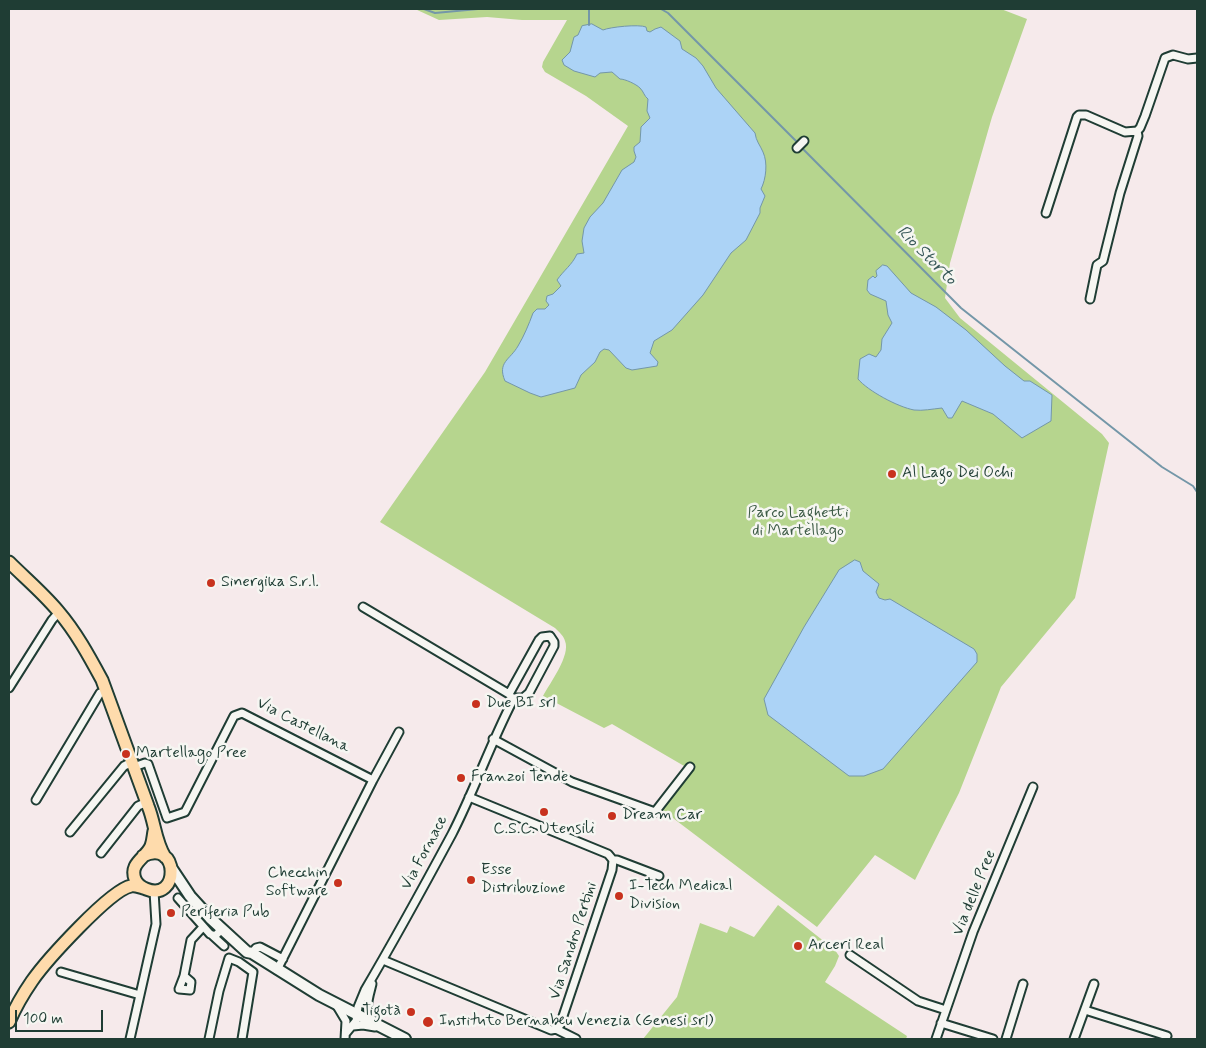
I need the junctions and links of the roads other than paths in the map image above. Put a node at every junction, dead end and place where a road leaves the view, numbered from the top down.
1 (1197, 58) edge
2 (1137, 131) junction
3 (804, 141) dead end
4 (797, 148) dead end
5 (1046, 213) dead end
6 (1090, 299) dead end
7 (9, 562) edge
8 (363, 608) dead end
9 (59, 612) junction
10 (9, 688) edge
11 (106, 691) junction
12 (511, 696) junction
13 (398, 732) dead end
14 (493, 739) junction
15 (133, 764) junction
16 (690, 767) dead end
17 (373, 780) junction
18 (1033, 787) dead end
19 (470, 797) junction
20 (36, 800) dead end
21 (147, 802) junction
22 (154, 829) junction
23 (70, 832) dead end
24 (101, 853) dead end
25 (143, 856) junction
26 (165, 857) junction
27 (613, 860) junction
28 (135, 866) junction
29 (172, 869) junction
30 (659, 876) dead end
31 (153, 889) junction
32 (114, 895) junction
33 (190, 896) junction
34 (178, 898) dead end
35 (203, 926) junction
36 (217, 933) junction
37 (224, 946) dead end
38 (250, 953) junction
39 (850, 955) dead end
40 (283, 959) junction
41 (383, 960) junction
42 (239, 962) junction
43 (277, 970) junction
44 (61, 972) dead end
45 (184, 976) dead end
46 (373, 976) junction
47 (1023, 984) dead end
48 (1094, 984) dead end
49 (140, 994) junction
50 (335, 1004) junction
51 (359, 1004) junction
52 (367, 1008) junction
53 (946, 1010) junction
54 (1085, 1010) junction
55 (357, 1015) junction
56 (9, 1022) edge
57 (942, 1023) junction
58 (383, 1029) junction
59 (556, 1029) junction
60 (347, 1031) edge
61 (1167, 1036) dead end
62 (130, 1039) edge
63 (209, 1039) edge
64 (242, 1039) edge
65 (404, 1039) edge
66 (576, 1039) edge
67 (936, 1039) edge
68 (993, 1039) edge
69 (1006, 1039) edge
70 (1074, 1039) edge

1 - 2 street
2 - 5 street
2 - 6 street
3 - 4 street
7 - 9 main road
8 - 12 street
9 - 10 street
9 - 11 main road
11 - 15 main road
11 - 20 street
12 - 12 street, Via Fornace
12 - 14 street, Via Fornace
13 - 17 street
14 - 16 street
14 - 19 street, Via Fornace
15 - 17 street, Via Castellana
15 - 21 main road
15 - 23 street
17 - 40 street
18 - 53 street, Via delle Pree
19 - 27 street
19 - 41 street, Via Fornace
21 - 22 main road
21 - 24 street
22 - 25 main road
22 - 26 main road
25 - 26 main road
25 - 28 main road
26 - 29 main road
27 - 30 street
27 - 59 street, Via Sandro Pertini
28 - 31 main road
28 - 32 main road
29 - 31 main road
29 - 33 street
31 - 32 main road
31 - 33 street
31 - 49 street
32 - 56 main road
33 - 36 street
34 - 35 street
35 - 36 street
35 - 45 street
36 - 37 street
36 - 38 street
38 - 40 street
38 - 42 street
38 - 43 street
39 - 53 street
40 - 43 street
41 - 46 street, Via Fornace
41 - 59 street
42 - 63 street
42 - 64 street
43 - 50 street
44 - 49 street
46 - 51 street, Via Fornace
46 - 52 street, Via Fornace
47 - 69 street
48 - 54 street
49 - 62 street
50 - 51 street
50 - 55 street
50 - 60 street
51 - 55 street, Via Fornace
52 - 55 street
52 - 58 street
53 - 57 street, Via delle Pree
54 - 61 street
54 - 70 street
55 - 58 street
55 - 60 street
57 - 67 street, Via delle Pree
57 - 68 street
58 - 60 street
58 - 65 street
59 - 66 street

